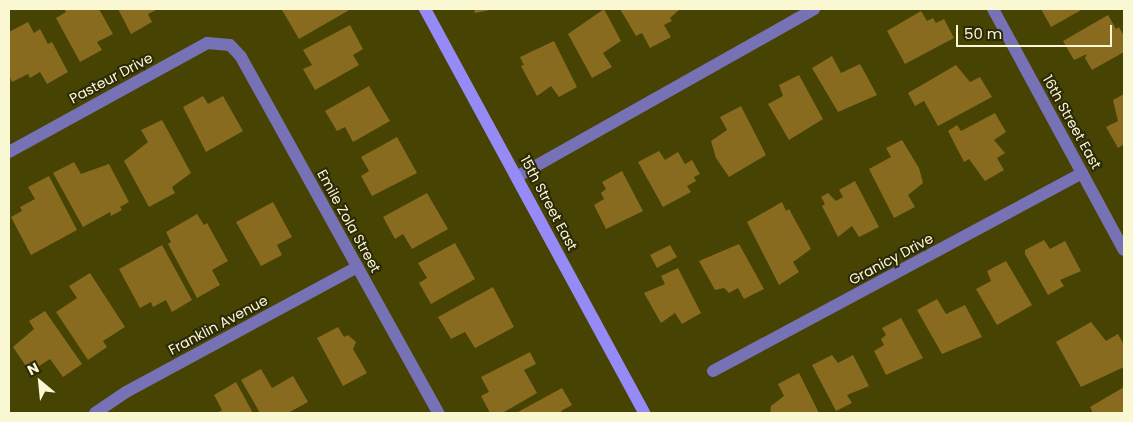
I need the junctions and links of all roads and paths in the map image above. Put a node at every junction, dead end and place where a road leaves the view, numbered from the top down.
1 (425, 9) edge
2 (814, 9) edge
3 (993, 9) edge
4 (230, 45) joint
5 (9, 152) edge
6 (1082, 173) junction
7 (518, 176) junction
8 (1124, 250) edge
9 (357, 267) junction
10 (713, 371) dead end
11 (95, 413) edge
12 (438, 413) edge
13 (644, 413) edge

1 - 7 street, 15th Street East
2 - 7 street
3 - 6 street, 16th Street East
4 - 5 street, Pasteur Drive
4 - 9 street, Emile Zola Street
6 - 8 street, 16th Street East
6 - 10 street, Granicy Drive
7 - 13 street, 15th Street East
9 - 11 street, Franklin Avenue
9 - 12 street, Emile Zola Street

